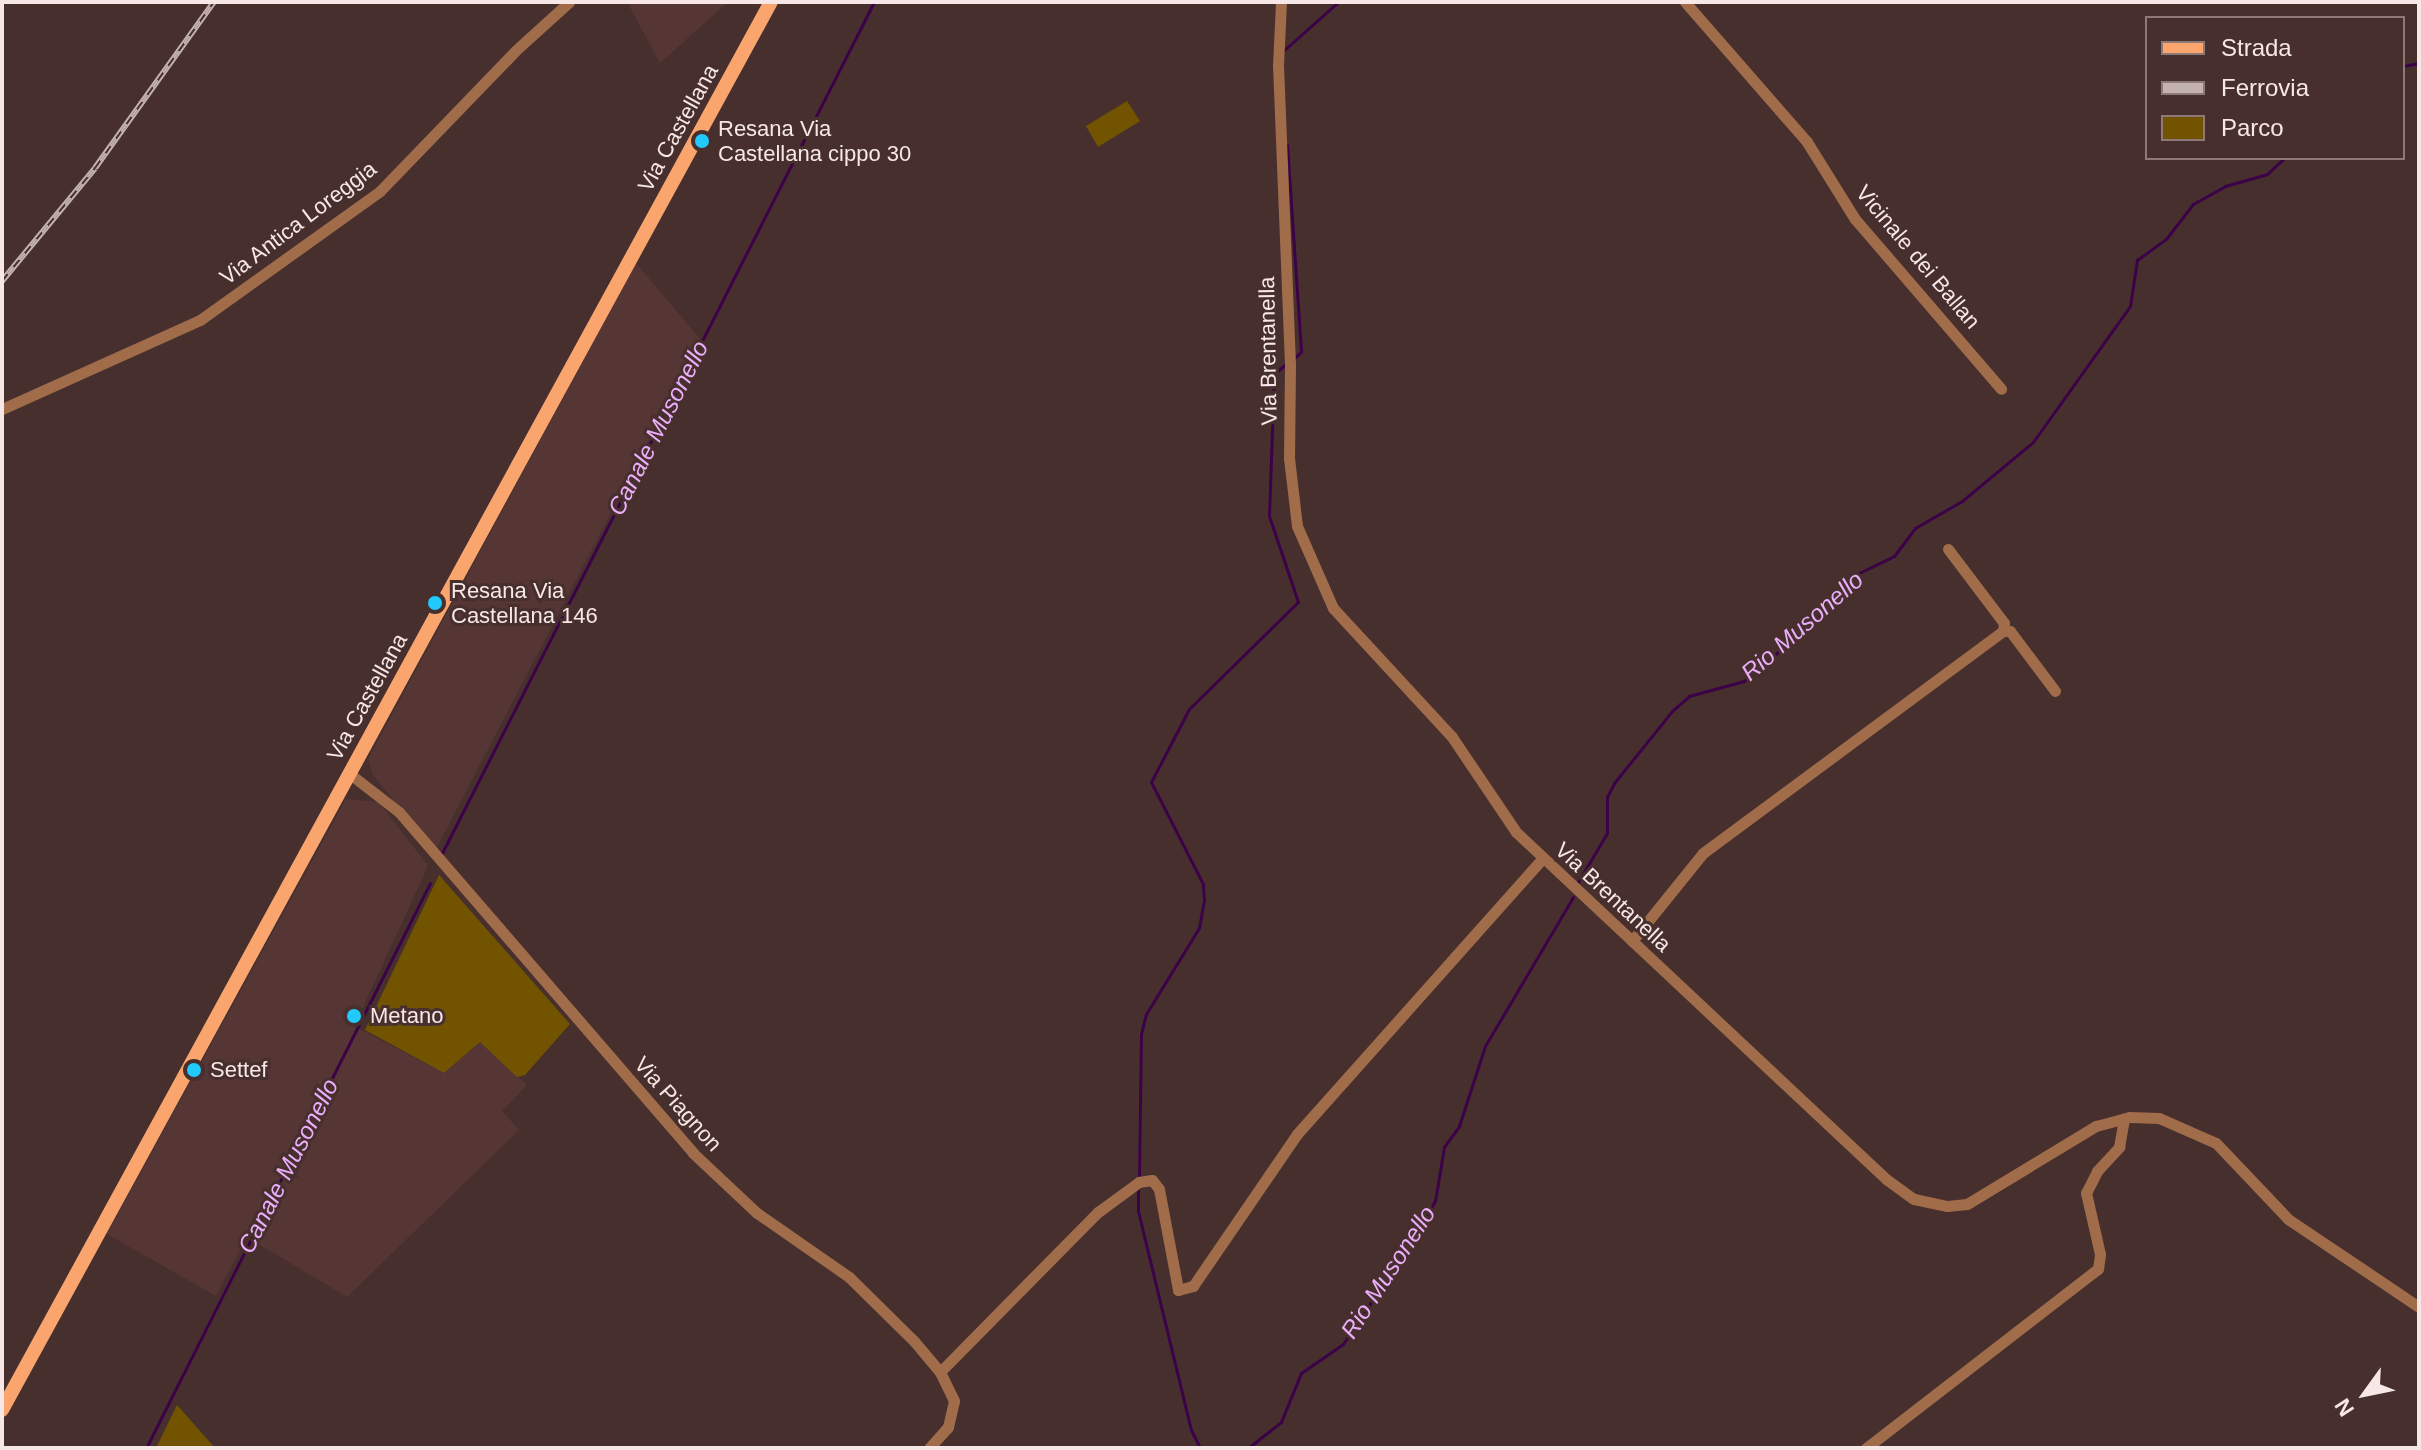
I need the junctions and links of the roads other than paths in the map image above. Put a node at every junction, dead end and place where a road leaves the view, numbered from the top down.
1 (569, 2) edge
2 (771, 2) edge
3 (1281, 2) edge
4 (1685, 2) edge
5 (2001, 389) dead end
6 (2, 409) edge
7 (1948, 549) dead end
8 (2003, 631) junction
9 (2055, 691) dead end
10 (350, 774) junction
11 (1542, 859) junction
12 (1632, 941) junction
13 (2124, 1118) junction
14 (2419, 1307) edge
15 (940, 1372) junction
16 (2, 1410) edge
17 (929, 1448) edge
18 (1866, 1448) edge

1 - 6 street, Via Antica Loreggia
2 - 10 main road, Via Castellana
3 - 11 street, Via Brentanella
4 - 5 street, Vicinale dei Ballan
7 - 8 street
8 - 9 street
8 - 12 street
10 - 15 street, Via Piagnon
10 - 16 main road, Via Castellana
11 - 12 street, Via Brentanella
11 - 15 street
12 - 13 street, Via Brentanella
13 - 14 street, Via Brentanella
13 - 18 street
15 - 17 street, Via Piagnon

